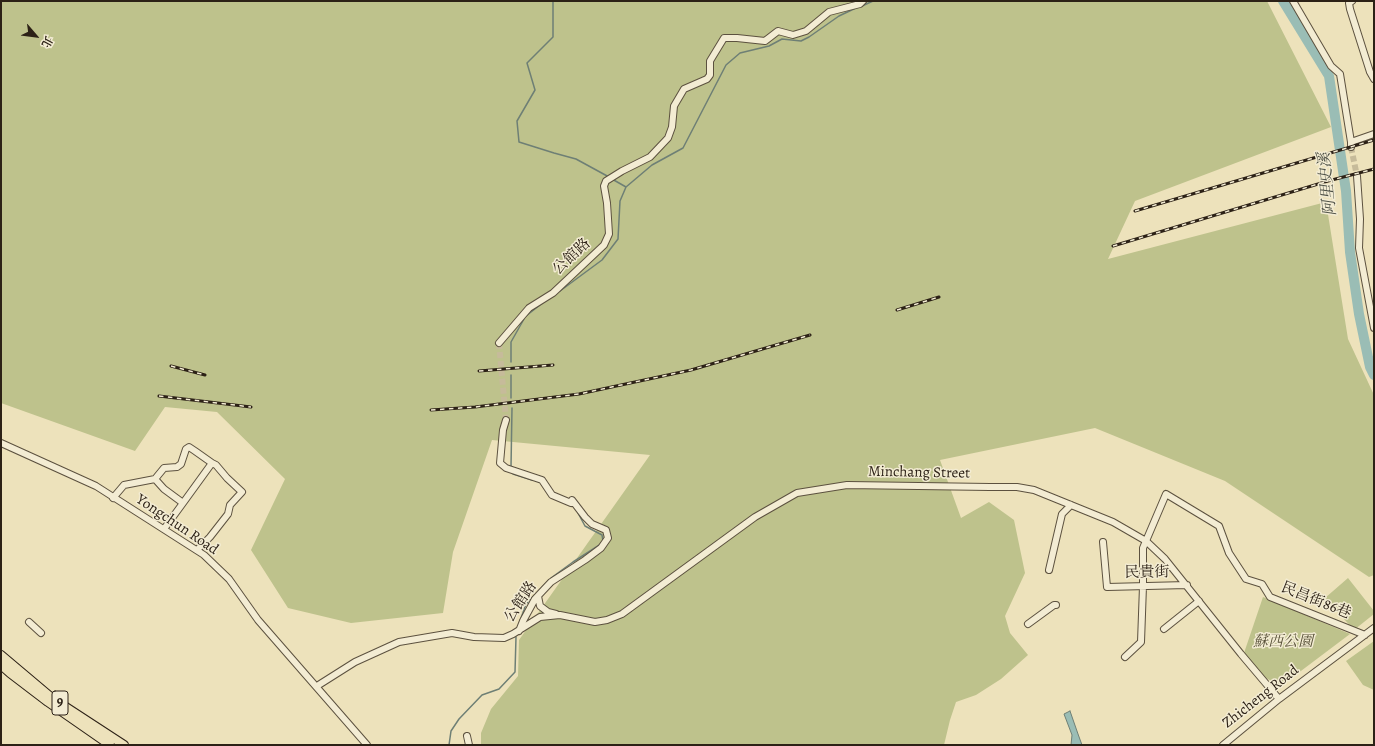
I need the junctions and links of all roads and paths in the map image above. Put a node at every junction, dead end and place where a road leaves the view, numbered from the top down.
1 (862, 1) edge
2 (1293, 1) edge
3 (1352, 1) edge
4 (1374, 79) edge
5 (1374, 134) edge
6 (1357, 176) tunnel mouth
7 (1374, 328) edge
8 (499, 343) dead end
9 (506, 420) tunnel mouth
10 (1, 443) edge
11 (212, 463) junction
12 (155, 479) junction
13 (113, 498) junction
14 (183, 503) junction
15 (1071, 505) junction
16 (164, 529) junction
17 (1146, 541) junction
18 (1103, 542) dead end
19 (197, 550) junction
20 (1049, 570) dead end
21 (1187, 585) junction
22 (1143, 586) junction
23 (538, 596) junction
24 (1199, 601) junction
25 (1056, 605) dead end
26 (560, 615) junction
27 (30, 622) dead end
28 (1028, 624) dead end
29 (1374, 628) edge
30 (1164, 630) dead end
31 (519, 631) junction
32 (41, 633) dead end
33 (1365, 635) junction
34 (1, 651) edge
35 (1, 655) edge
36 (1125, 657) dead end
37 (1, 665) edge
38 (317, 686) junction
39 (1279, 699) junction
40 (467, 736) dead end
41 (110, 745) edge
42 (124, 745) edge
43 (129, 745) edge
44 (367, 745) edge
45 (469, 745) edge
46 (1223, 745) edge

1 - 8 street, 公館路
2 - 5 street
3 - 4 street
6 - 7 street
9 - 23 street, 公館路
10 - 13 street, Yongchun Road
11 - 12 street
11 - 14 street
11 - 19 street
12 - 13 street
12 - 14 street
13 - 16 street, Yongchun Road
14 - 16 street
15 - 17 street, Minchang Street
15 - 20 street
15 - 26 street, Minchang Street
16 - 19 street, Yongchun Road
17 - 21 street, Minchang Street
17 - 22 street
17 - 33 street, 民昌街86巷
18 - 22 street, 民貴街
19 - 38 street, Yongchun Road
21 - 22 street, 民貴街
21 - 24 street, Minchang Street
22 - 36 street
23 - 26 street
23 - 31 street, 公館路
24 - 30 street
24 - 39 street, Minchang Street
25 - 28 street
26 - 31 street, Minchang Street
27 - 32 street
29 - 33 street, Zhicheng Road
31 - 38 street, 公館路
33 - 39 street, Zhicheng Road
34 - 43 street
35 - 42 main road, 9
37 - 41 main road, 9
38 - 44 street, Yongchun Road
39 - 46 street, Zhicheng Road
40 - 45 street

